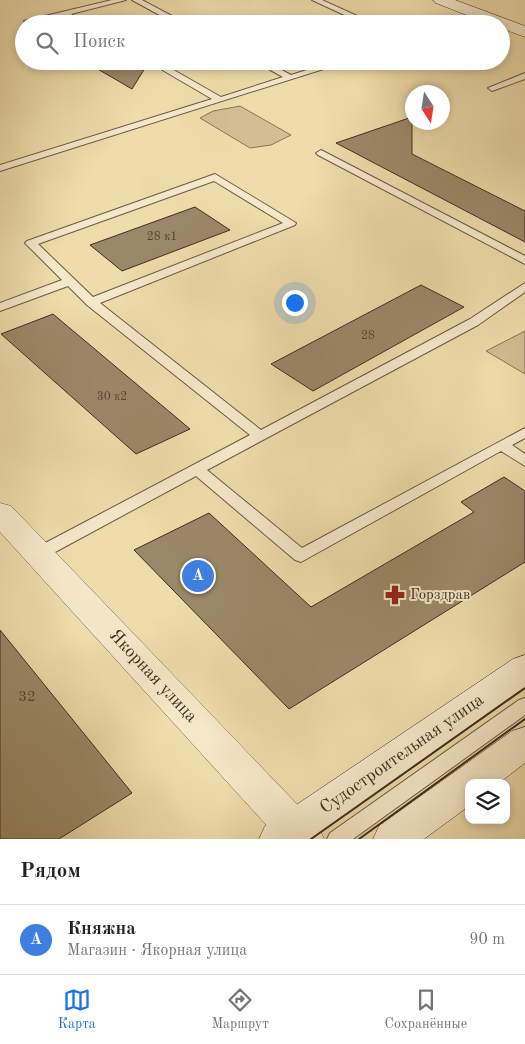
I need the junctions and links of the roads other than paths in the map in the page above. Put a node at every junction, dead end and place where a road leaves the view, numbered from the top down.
1 (122, 0) edge
2 (136, 0) edge
3 (316, 0) edge
4 (441, 0) edge
5 (64, 13) junction
6 (55, 15) edge
7 (67, 15) edge
8 (165, 15) edge
9 (350, 15) edge
10 (482, 15) edge
11 (510, 26) edge
12 (525, 32) edge
13 (166, 70) edge
14 (275, 70) edge
15 (316, 70) edge
16 (525, 76) edge
17 (291, 78) junction
18 (515, 80) junction
19 (525, 84) edge
20 (492, 88) dead end
21 (220, 100) junction
22 (321, 153) dead end
23 (0, 168) edge
24 (525, 261) edge
25 (69, 281) junction
26 (525, 287) edge
27 (91, 302) junction
28 (0, 307) edge
29 (525, 432) edge
30 (260, 436) junction
31 (502, 445) junction
32 (525, 461) edge
33 (197, 469) junction
34 (0, 513) edge
35 (38, 554) junction
36 (525, 669) edge
37 (525, 705) edge
38 (525, 742) edge
39 (474, 779) edge
40 (465, 786) edge
41 (293, 835) edge
42 (337, 839) edge
43 (393, 839) edge

1 - 5 lane
2 - 8 lane
3 - 9 lane
4 - 10 street
5 - 6 lane
5 - 7 lane
11 - 12 street
13 - 21 lane
14 - 17 lane
15 - 17 lane
16 - 18 lane
17 - 21 lane
18 - 19 lane
18 - 20 lane
21 - 23 lane
22 - 24 lane
25 - 27 lane
25 - 27 lane
25 - 28 lane
26 - 30 lane
27 - 30 lane
29 - 31 lane
30 - 33 lane
31 - 32 lane
31 - 33 lane
33 - 35 lane
34 - 35 street, Якорная улица
35 - 41 street, Якорная улица
36 - 41 street, Судостроительная улица
37 - 42 lane
38 - 39 street
40 - 43 street

